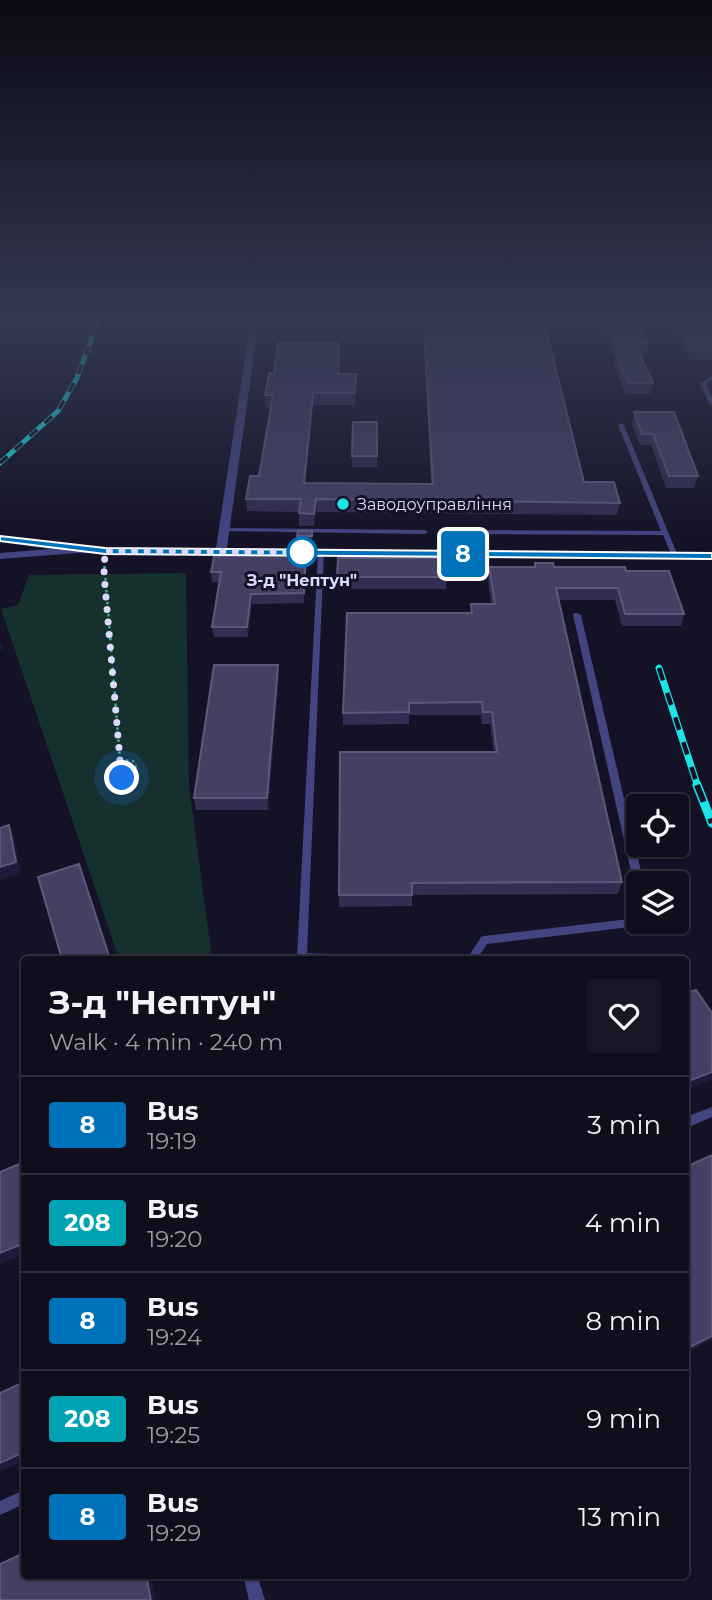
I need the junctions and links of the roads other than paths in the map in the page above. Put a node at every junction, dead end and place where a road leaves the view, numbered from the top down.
1 (243, 393) edge
2 (621, 425) dead end
3 (222, 530) junction
4 (445, 532) dead end
5 (425, 533) dead end
6 (666, 533) junction
7 (0, 539) edge
8 (78, 550) junction
9 (221, 552) junction
10 (321, 552) junction
11 (0, 556) edge
12 (675, 556) junction
13 (712, 556) edge
14 (577, 615) dead end
15 (636, 871) edge
16 (626, 924) edge
17 (302, 956) edge
18 (473, 956) edge
19 (712, 1112) edge
20 (689, 1122) edge
21 (21, 1498) edge
22 (0, 1508) edge
23 (251, 1579) edge
24 (257, 1600) edge

1 - 3 street
2 - 6 lane
3 - 5 lane
3 - 9 street
4 - 6 lane
6 - 12 lane
7 - 8 street
8 - 9 street
8 - 11 street
9 - 10 street
10 - 12 street
10 - 17 lane
12 - 13 street
14 - 15 lane
16 - 18 lane
19 - 20 lane
21 - 22 lane
23 - 24 lane

